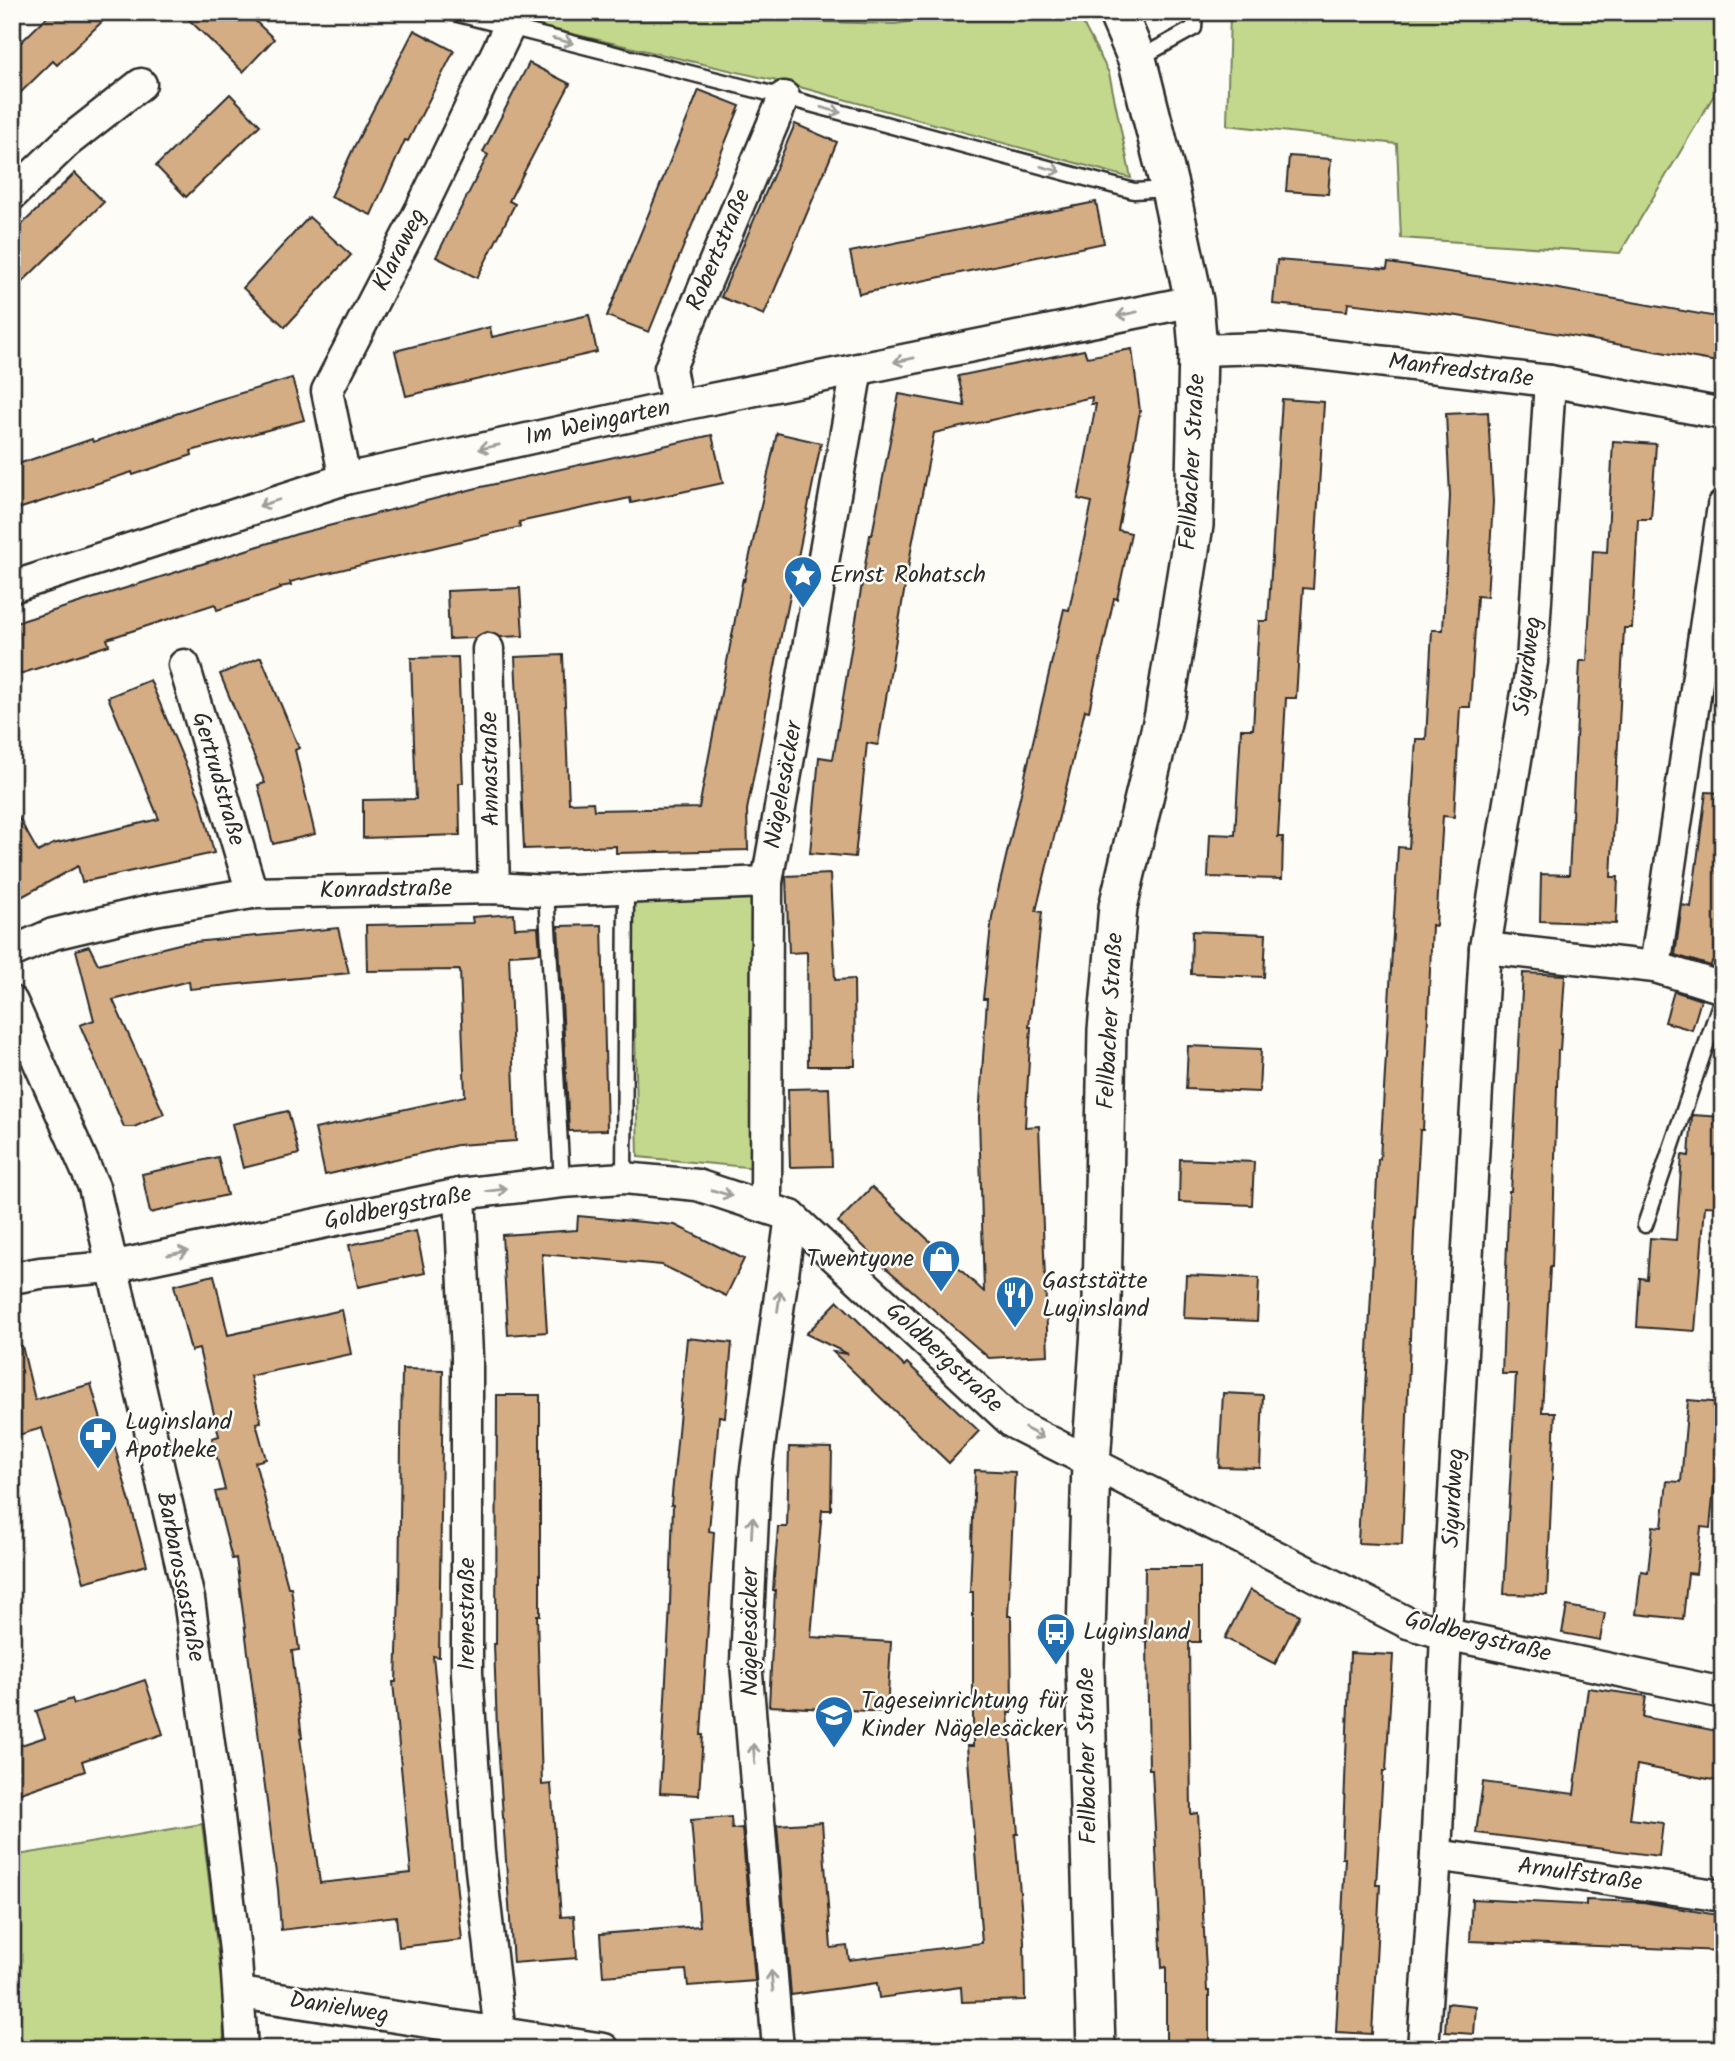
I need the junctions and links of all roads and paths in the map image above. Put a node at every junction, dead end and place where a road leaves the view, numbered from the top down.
1 (450, 12) edge
2 (1117, 12) edge
3 (1195, 12) edge
4 (509, 27) junction
5 (1137, 59) junction
6 (141, 84) dead end
7 (784, 97) junction
8 (1170, 189) junction
9 (12, 195) edge
10 (1194, 301) junction
11 (1198, 350) junction
12 (857, 369) junction
13 (1549, 381) junction
14 (677, 406) junction
15 (1723, 414) edge
16 (345, 479) junction
17 (1723, 506) edge
18 (12, 587) edge
19 (488, 649) dead end
20 (184, 665) dead end
21 (767, 882) junction
22 (494, 888) junction
23 (626, 889) junction
24 (546, 891) junction
25 (252, 893) junction
26 (1485, 948) junction
27 (12, 952) edge
28 (1655, 967) junction
29 (1723, 988) edge
30 (1723, 995) edge
31 (12, 1002) edge
32 (624, 1178) junction
33 (562, 1182) junction
34 (460, 1194) junction
35 (779, 1211) junction
36 (1645, 1225) dead end
37 (111, 1266) junction
38 (12, 1278) edge
39 (1091, 1463) junction
40 (1446, 1634) junction
41 (1723, 1693) edge
42 (1436, 1855) junction
43 (1723, 1896) edge
44 (240, 1993) junction
45 (500, 2033) junction
46 (242, 2049) edge
47 (604, 2049) edge
48 (778, 2049) edge
49 (1096, 2049) edge
50 (1423, 2049) edge

1 - 4 lane
2 - 5 street, Fellbacher Straße
3 - 5 lane
4 -> 7 lane
4 - 16 street, Klaraweg
5 - 8 street, Fellbacher Straße
6 - 9 street
7 -> 8 lane
7 - 14 street, Robertstraße
8 - 10 street, Fellbacher Straße
10 - 11 street, Fellbacher Straße
10 -> 12 street, Im Weingarten
11 - 13 street, Manfredstraße
11 - 39 street, Fellbacher Straße
12 - 14 street, Im Weingarten
12 - 21 street, Nägelesäcker
13 - 15 street, Manfredstraße
13 - 26 street, Sigurdweg
14 -> 16 street, Im Weingarten
16 -> 18 street, Im Weingarten
17 - 28 street
19 - 22 street, Annastraße
20 - 25 street, Gertrudstraße
21 - 23 street, Konradstraße
21 - 35 street, Nägelesäcker
22 - 24 street, Konradstraße
22 - 25 street, Konradstraße
23 - 24 street, Konradstraße
23 - 32 lane
24 - 33 lane
25 - 27 street, Konradstraße
26 - 28 street
26 - 40 street, Sigurdweg
28 - 29 street
30 - 36 lane
31 - 37 street, Barbarossastraße
32 - 33 street, Goldbergstraße
32 -> 35 street, Goldbergstraße
34 -> 33 street, Goldbergstraße
37 -> 34 street, Goldbergstraße
34 - 45 street, Irenestraße
35 -> 39 street, Goldbergstraße
48 -> 35 street, Nägelesäcker
37 - 38 street, Goldbergstraße
37 - 44 street, Barbarossastraße
39 - 40 street, Goldbergstraße
39 - 49 street, Fellbacher Straße
40 - 41 street, Goldbergstraße
40 - 42 street, Sigurdweg
42 - 43 street, Arnulfstraße
42 - 50 street, Sigurdweg
44 - 45 street, Danielweg
44 - 46 street, Barbarossastraße
45 - 47 street, Danielweg

